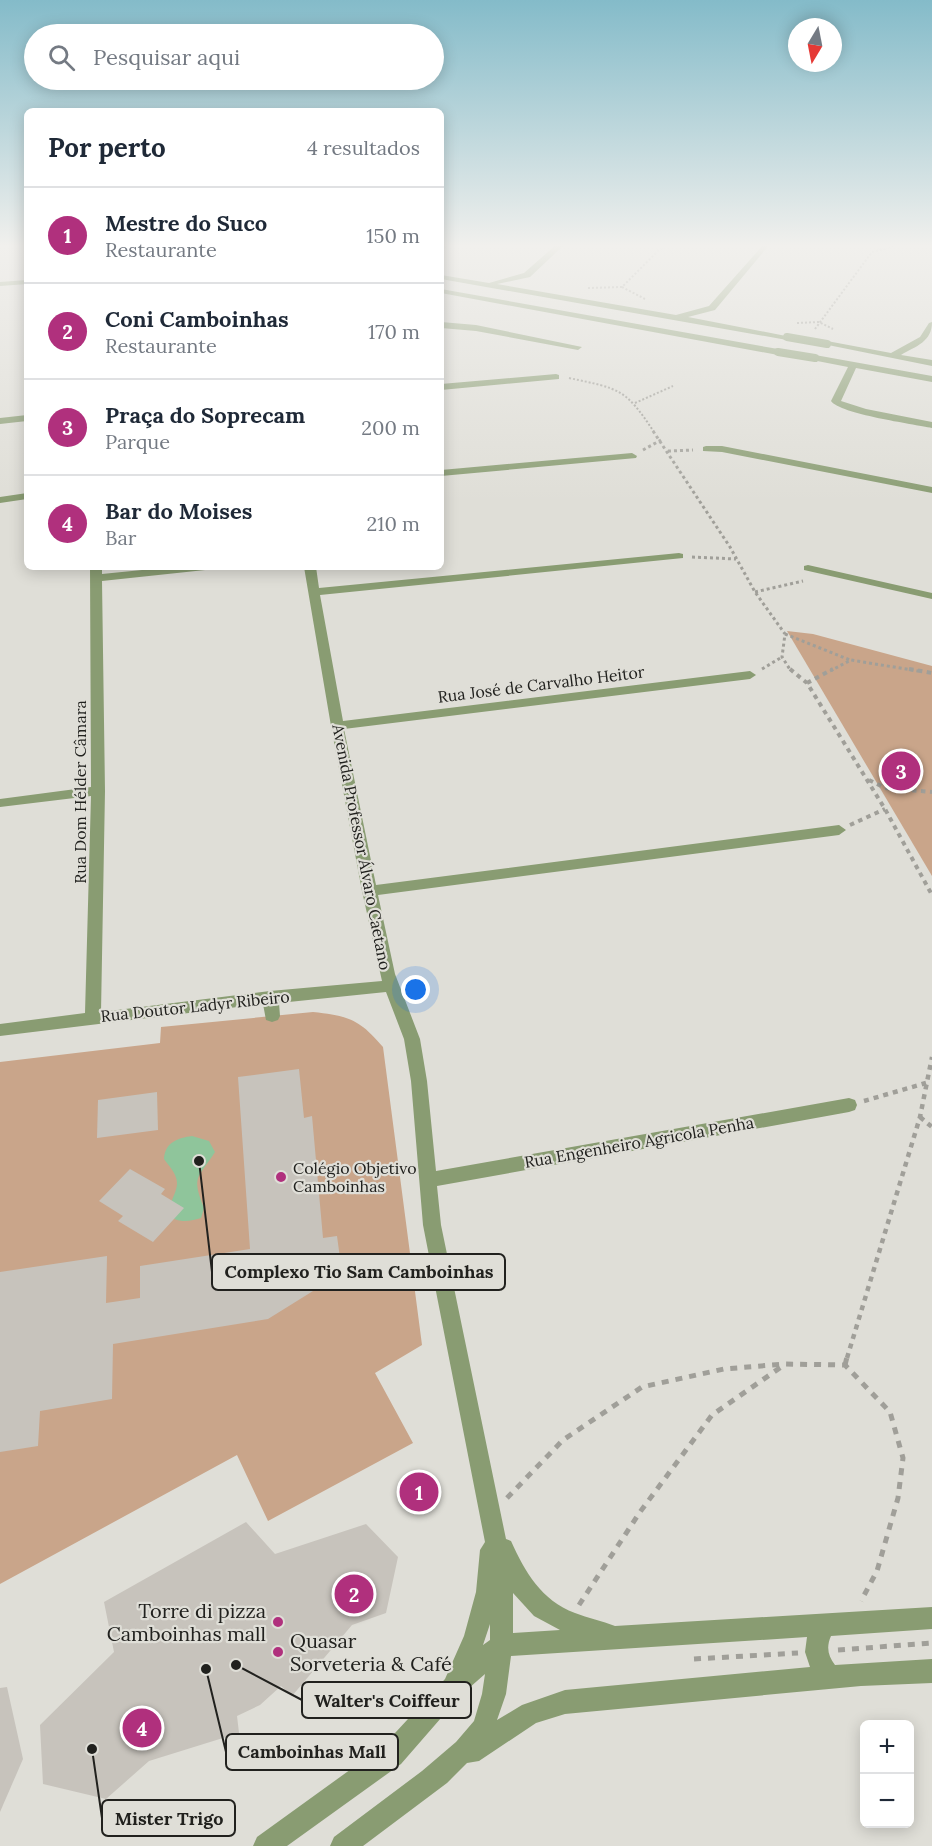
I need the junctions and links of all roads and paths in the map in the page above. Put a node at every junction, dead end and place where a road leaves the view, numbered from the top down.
1 (488, 330) edge
2 (658, 330) edge
3 (729, 330) edge
4 (745, 330) edge
5 (815, 330) edge
6 (930, 330) edge
7 (813, 333) dead end
8 (712, 340) junction
9 (578, 347) dead end
10 (892, 356) junction
11 (932, 363) edge
12 (853, 365) junction
13 (556, 377) joint
14 (932, 379) edge
15 (673, 386) dead end
16 (444, 387) edge
17 (635, 403) junction
18 (24, 418) edge
19 (0, 421) edge
20 (932, 425) edge
21 (661, 440) junction
22 (706, 449) joint
23 (668, 451) junction
24 (632, 456) joint
25 (444, 473) edge
26 (932, 490) edge
27 (24, 496) edge
28 (0, 500) edge
29 (24, 504) edge
30 (0, 508) edge
31 (679, 556) joint
32 (737, 559) junction
33 (808, 568) dead end
34 (140, 570) edge
35 (311, 570) edge
36 (96, 572) edge
37 (836, 574) junction
38 (316, 592) junction
39 (755, 592) junction
40 (932, 596) edge
41 (785, 634) junction
42 (782, 657) junction
43 (851, 660) junction
44 (932, 673) edge
45 (750, 675) joint
46 (807, 683) junction
47 (337, 726) junction
48 (867, 780) junction
49 (98, 791) junction
50 (932, 792) edge
51 (0, 803) edge
52 (885, 809) junction
53 (839, 830) joint
54 (369, 891) junction
55 (932, 895) edge
56 (391, 986) junction
57 (270, 997) junction
58 (272, 1016) dead end
59 (93, 1018) junction
60 (0, 1030) edge
61 (932, 1057) edge
62 (926, 1083) junction
63 (849, 1105) joint
64 (920, 1117) junction
65 (932, 1127) edge
66 (429, 1180) junction
67 (784, 1364) junction
68 (845, 1365) junction
69 (493, 1520) junction
70 (932, 1618) edge
71 (567, 1623) junction
72 (849, 1623) junction
73 (824, 1625) junction
74 (619, 1638) junction
75 (501, 1645) junction
76 (932, 1671) edge
77 (831, 1677) junction
78 (453, 1687) junction
79 (431, 1779) junction
80 (266, 1846) edge
81 (343, 1846) edge

1 - 9 street
2 - 8 street
3 - 8 street
4 - 10 street, bridge
5 - 7 path
6 - 10 street
8 - 12 street, bridge
10 - 11 street
12 - 14 street
12 - 20 street
13 - 16 street
13 - 17 path
15 - 17 path
17 - 21 path
18 - 19 street
21 - 23 path
21 - 24 path
22 - 23 path
22 - 26 street
23 - 32 path
24 - 25 street
27 - 28 street
29 - 30 street
31 - 32 path
31 - 38 street
32 - 39 path
33 - 37 street
34 - 36 street
35 - 38 street, Avenida Professor Álvaro Caetano
36 - 49 street, Rua Dom Hélder Câmara
37 - 39 path
37 - 40 street
38 - 47 street, Avenida Professor Álvaro Caetano
39 - 41 path
41 - 42 path
41 - 43 path
42 - 45 path
42 - 46 path
43 - 44 path
43 - 46 path
45 - 47 street, Rua José de Carvalho Heitor
46 - 48 path
47 - 54 street, Avenida Professor Álvaro Caetano
48 - 50 path
48 - 52 path
49 - 51 street
49 - 59 street, Rua Dom Hélder Câmara
52 - 53 path
52 - 55 path
53 - 54 street
54 - 56 street, Avenida Professor Álvaro Caetano
56 - 57 street, Rua Doutor Ladyr Ribeiro
56 - 66 street, Avenida Professor Álvaro Caetano
57 - 58 street
57 - 59 street, Rua Doutor Ladyr Ribeiro
59 - 60 street, Rua Doutor Ladyr Ribeiro
61 - 62 path
62 - 63 path
62 - 64 path
63 - 66 street, Rua Engenheiro Agricola Penha
64 - 65 path
64 - 68 path
66 - 69 street, Avenida Professor Álvaro Caetano
67 - 68 path
67 - 69 path
67 - 71 path
68 - 72 path
69 - 71 street
69 - 75 street, Avenida Professor Álvaro Caetano
69 - 78 street
70 - 72 street
71 - 74 street
72 - 73 street
73 - 74 street
73 - 77 street
74 - 75 street
75 - 78 street
75 - 79 street, Avenida Professor Álvaro Caetano
76 - 77 street
77 - 79 street
78 - 80 street
79 - 81 street

